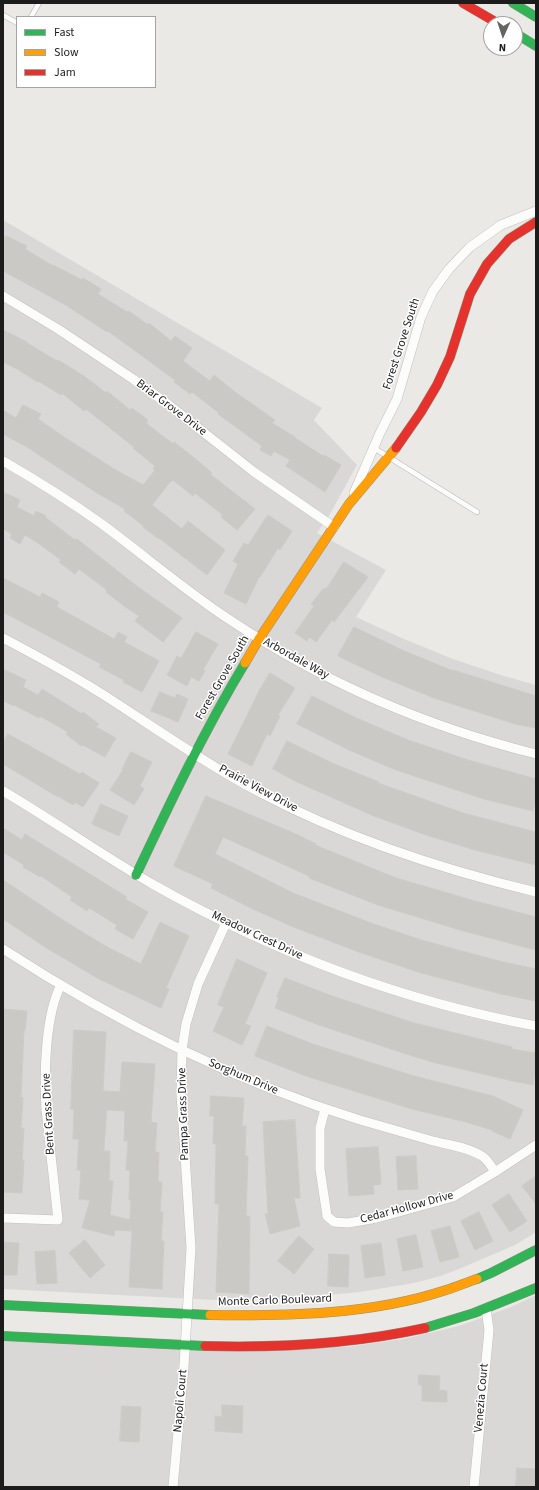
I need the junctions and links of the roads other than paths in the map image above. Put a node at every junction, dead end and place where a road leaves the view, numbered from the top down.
1 (39, 3) edge
2 (463, 3) edge
3 (513, 3) edge
4 (3, 15) edge
5 (32, 16) edge
6 (485, 16) edge
7 (536, 17) edge
8 (16, 22) edge
9 (523, 38) edge
10 (536, 46) edge
11 (536, 211) edge
12 (536, 222) edge
13 (3, 296) edge
14 (374, 448) junction
15 (389, 456) junction
16 (3, 461) edge
17 (349, 504) junction
18 (478, 512) dead end
19 (334, 527) junction
20 (3, 638) edge
21 (259, 639) junction
22 (194, 754) junction
23 (536, 754) edge
24 (3, 791) edge
25 (136, 875) junction
26 (536, 892) edge
27 (226, 923) junction
28 (3, 949) edge
29 (61, 985) junction
30 (536, 1026) edge
31 (182, 1050) junction
32 (325, 1109) junction
33 (536, 1145) edge
34 (495, 1172) junction
35 (3, 1218) edge
36 (536, 1250) edge
37 (536, 1288) edge
38 (3, 1305) edge
39 (486, 1309) junction
40 (187, 1314) junction
41 (3, 1336) edge
42 (185, 1345) junction
43 (173, 1487) edge
44 (474, 1487) edge

1 - 5 lane
2 - 6 main road
3 - 7 main road
4 - 8 lane
9 - 10 main road
11 - 14 street, Forest Grove South
12 - 15 main road, Forest Grove South
13 - 19 street, Briar Grove Drive
14 - 15 lane
14 - 17 street, Forest Grove South
15 - 17 main road, Forest Grove South
15 - 18 lane
16 - 21 street, Arbordale Way
17 - 19 main road, Forest Grove South
19 - 21 main road, Forest Grove South
20 - 22 street, Prairie View Drive
21 - 22 main road, Forest Grove South
21 - 23 street, Arbordale Way
22 - 25 main road, Forest Grove South
22 - 26 street, Prairie View Drive
24 - 25 street, Meadow Crest Drive
25 - 27 street, Meadow Crest Drive
27 - 30 street, Meadow Crest Drive
27 - 31 street, Pampa Grass Drive
28 - 29 street, Sorghum Drive
29 - 31 street, Sorghum Drive
29 - 35 street, Bent Grass Drive
31 - 32 street, Sorghum Drive
31 - 40 street, Pampa Grass Drive
32 - 34 street, Sorghum Drive
32 - 34 street, Cedar Hollow Drive
33 - 34 street, Cedar Hollow Drive
36 - 40 main road, Monte Carlo Boulevard
37 - 39 main road
38 - 40 main road, Monte Carlo Boulevard
39 - 42 main road
39 - 44 street, Venezia Court
40 - 42 street, Napoli Court
41 - 42 main road
42 - 43 street, Napoli Court

